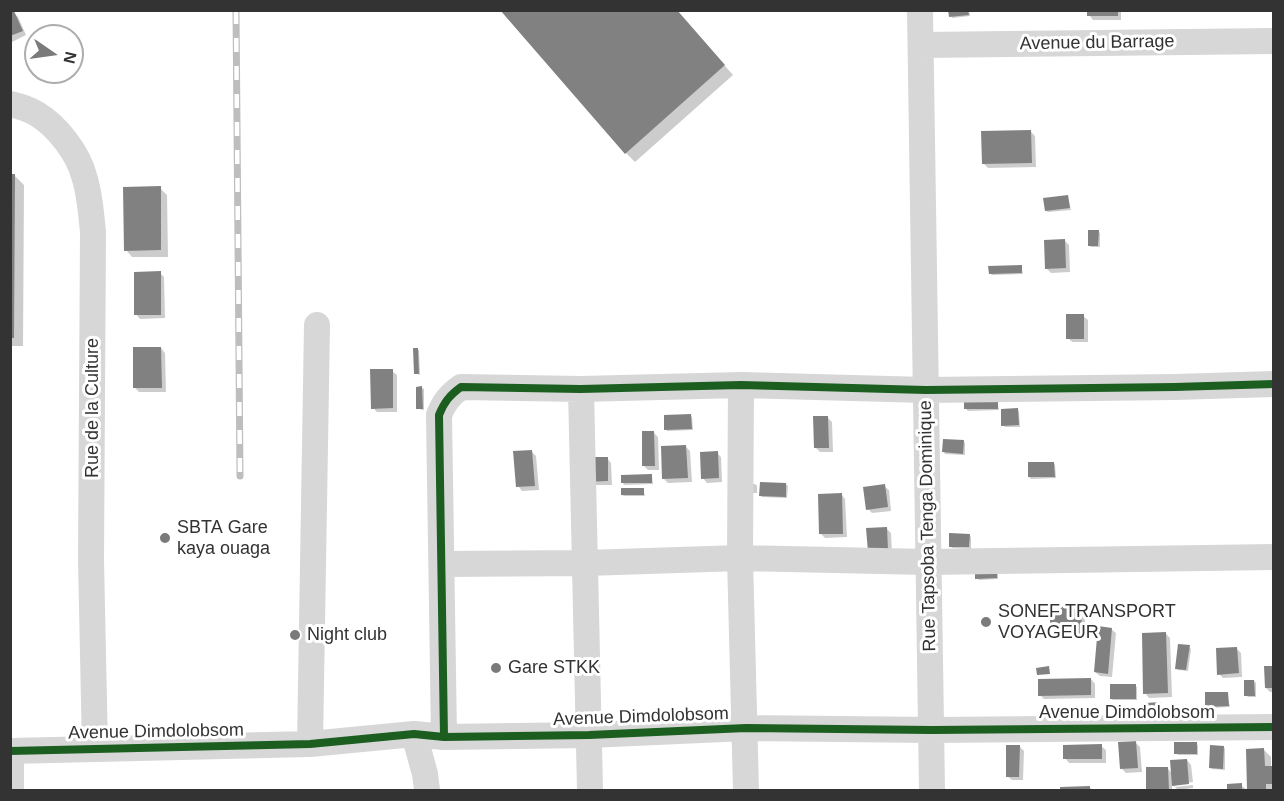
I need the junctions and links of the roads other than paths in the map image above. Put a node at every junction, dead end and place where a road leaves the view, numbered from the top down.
1 (920, 10) edge
2 (1274, 41) edge
3 (921, 45) junction
4 (10, 104) edge
5 (317, 325) dead end
6 (741, 384) junction
7 (1274, 384) edge
8 (581, 389) junction
9 (926, 390) junction
10 (1274, 557) edge
11 (740, 558) junction
12 (928, 562) junction
13 (586, 563) junction
14 (442, 564) junction
15 (1274, 727) edge
16 (746, 728) junction
17 (932, 730) junction
18 (414, 734) junction
19 (589, 735) junction
20 (444, 737) junction
21 (310, 744) junction
22 (95, 748) junction
23 (11, 752) edge
24 (11, 790) edge
25 (427, 790) edge
26 (590, 790) edge
27 (747, 790) edge
28 (932, 790) edge

1 - 3 street, Rue Tapsoba Tenga Dominique
2 - 3 street, Avenue du Barrage
3 - 9 street, Rue Tapsoba Tenga Dominique
4 - 22 street, Rue de la Culture
5 - 21 street
6 - 8 street
6 - 9 street
6 - 11 street
7 - 9 street
8 - 13 street
8 - 14 street
9 - 12 street, Rue Tapsoba Tenga Dominique
10 - 12 street
11 - 12 street
11 - 13 street
11 - 16 street
12 - 17 street, Rue Tapsoba Tenga Dominique
13 - 14 street
13 - 19 street
14 - 20 street
15 - 17 street, Avenue Dimdolobsom
16 - 17 street, Avenue Dimdolobsom
16 - 19 street, Avenue Dimdolobsom
16 - 27 street
17 - 28 street, Rue Tapsoba Tenga Dominique
18 - 20 street, Avenue Dimdolobsom
18 - 21 street, Avenue Dimdolobsom
18 - 25 street
19 - 20 street, Avenue Dimdolobsom
19 - 26 street
21 - 22 street, Avenue Dimdolobsom
22 - 23 street, Avenue Dimdolobsom
23 - 24 street

